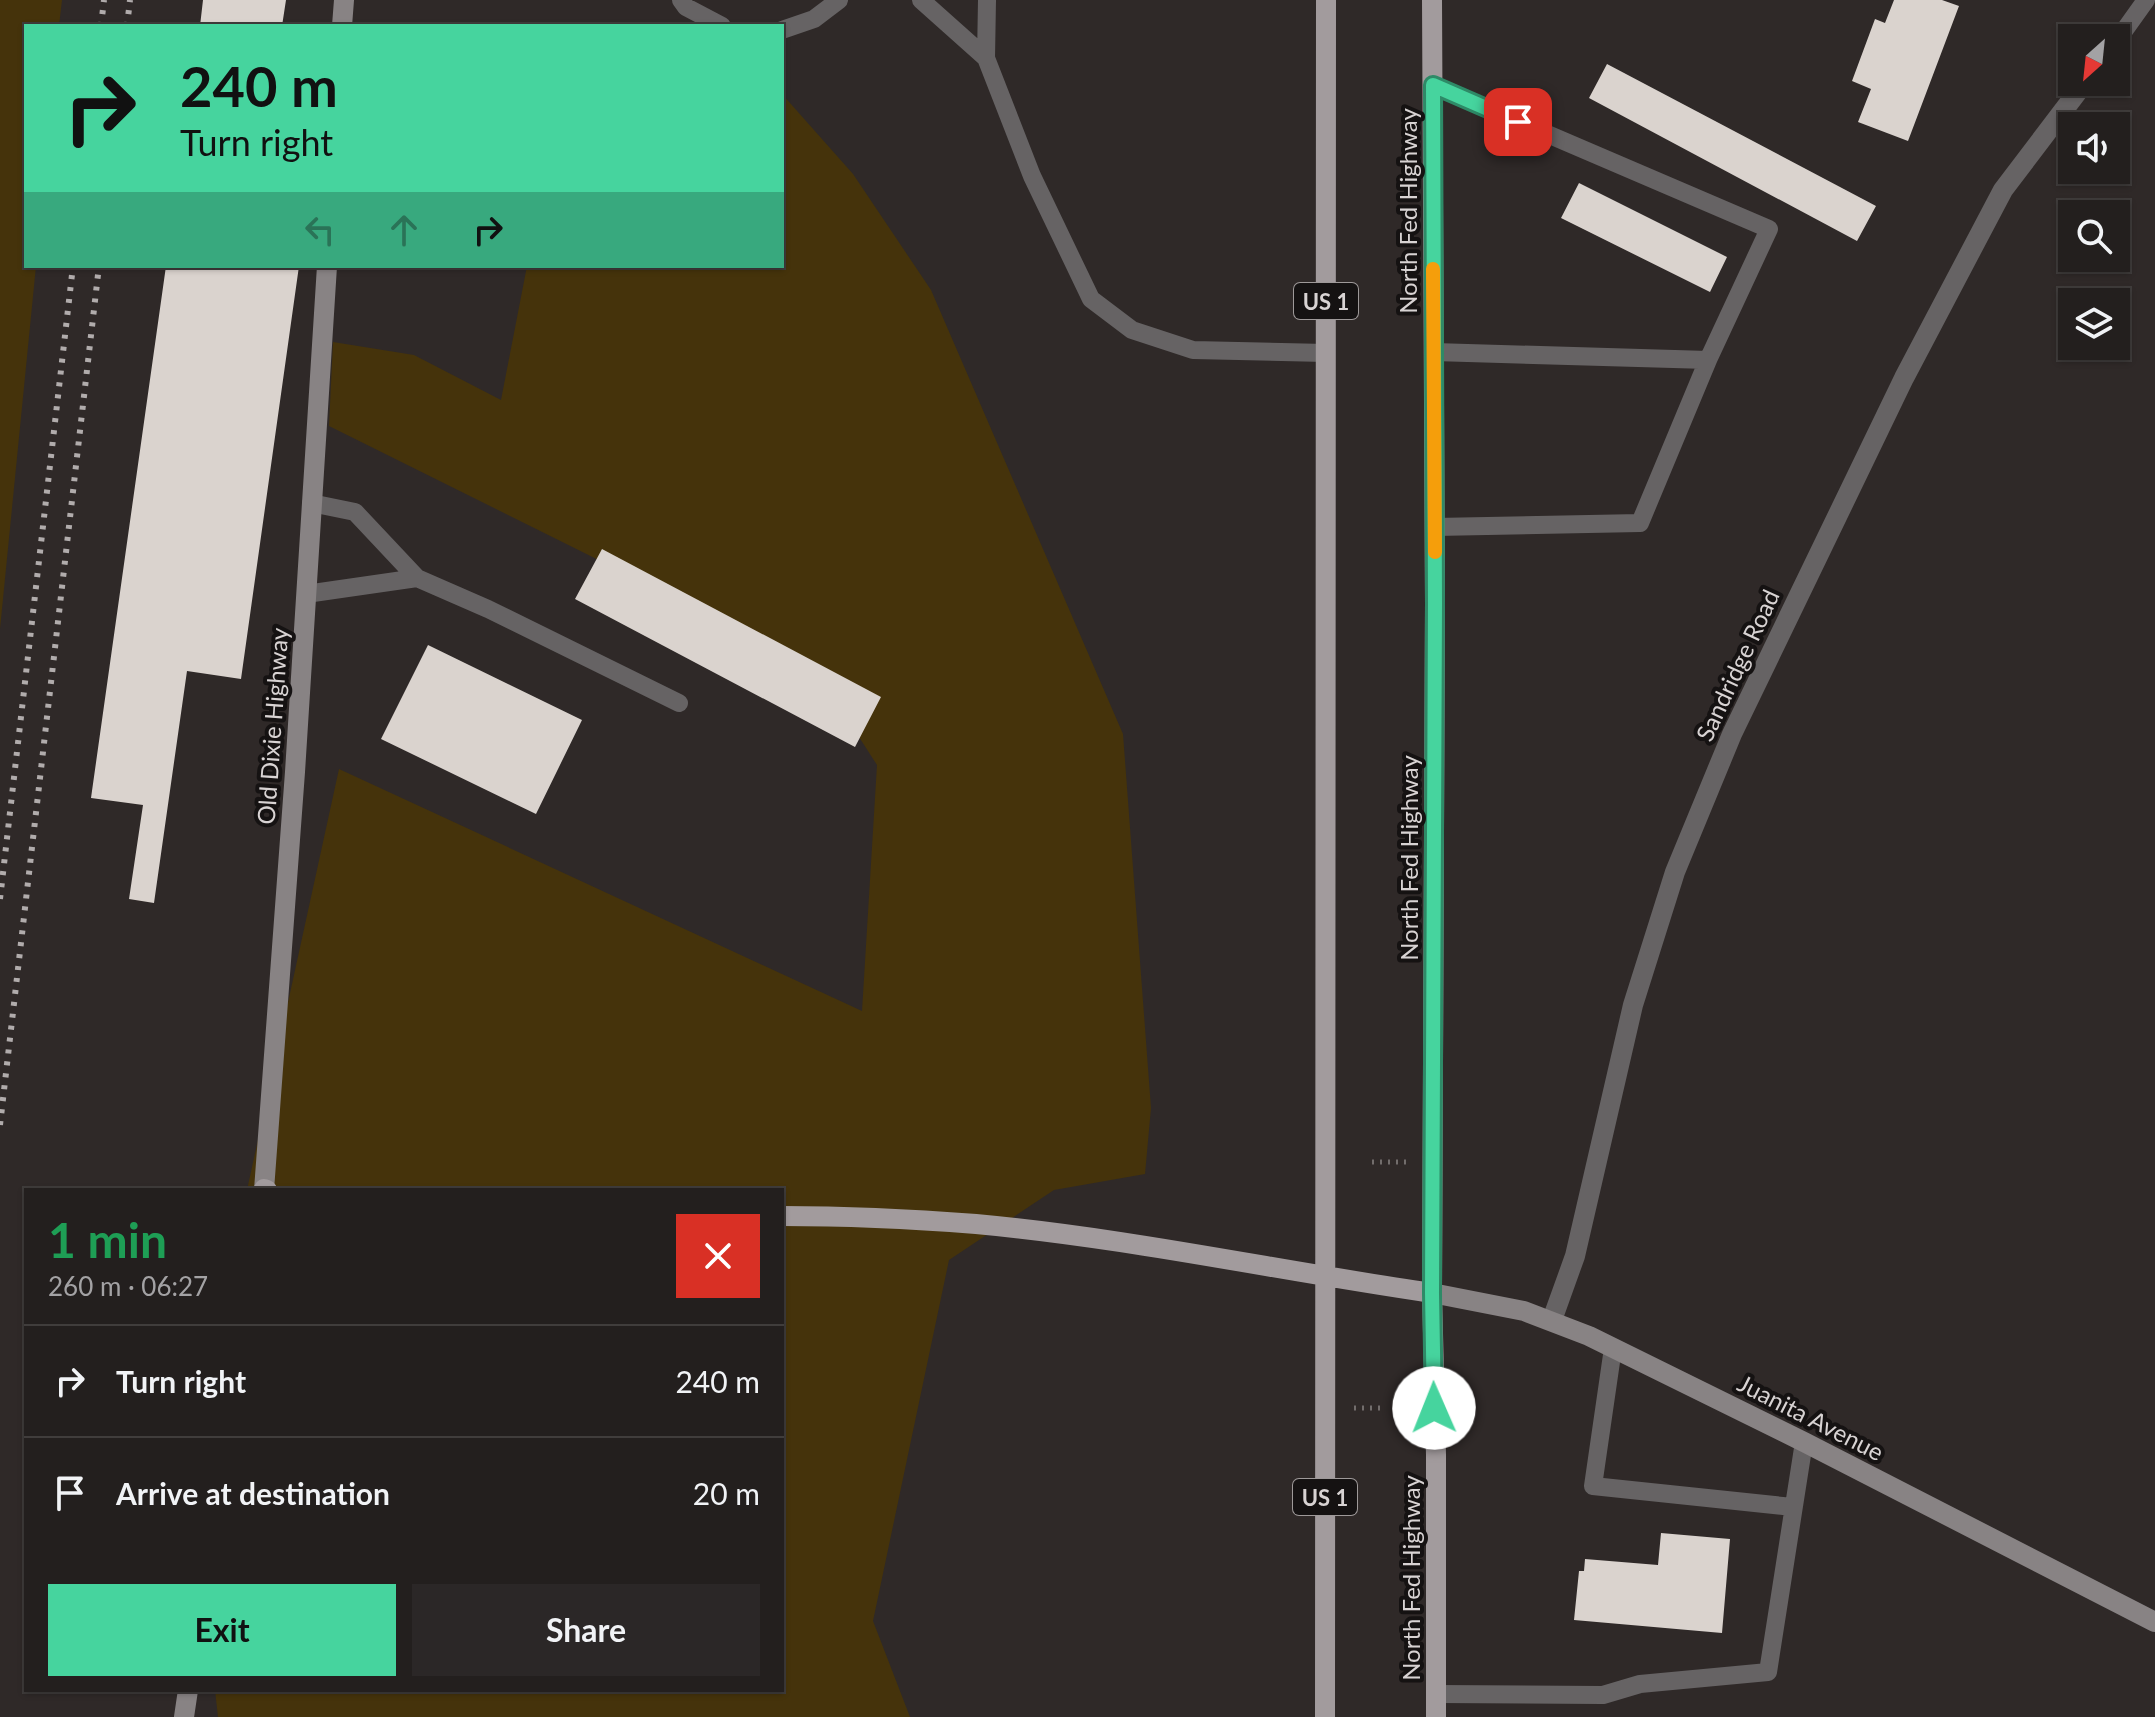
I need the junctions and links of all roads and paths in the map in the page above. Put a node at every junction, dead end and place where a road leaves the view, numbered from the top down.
1 (344, 0) edge
2 (681, 0) edge
3 (839, 0) edge
4 (921, 0) edge
5 (987, 0) edge
6 (1326, 0) edge
7 (1432, 0) edge
8 (2146, 0) edge
9 (342, 24) edge
10 (718, 24) edge
11 (2129, 24) edge
12 (784, 29) edge
13 (986, 58) junction
14 (1433, 85) junction
15 (2074, 96) edge
16 (327, 268) edge
17 (1434, 352) junction
18 (1326, 353) junction
19 (1708, 360) junction
20 (311, 503) junction
21 (1435, 527) junction
22 (417, 578) junction
23 (306, 594) junction
24 (679, 703) dead end
25 (1372, 1162) dead end
26 (1412, 1162) dead end
27 (265, 1188) edge
28 (784, 1216) edge
29 (1325, 1277) junction
30 (1432, 1293) junction
31 (1552, 1320) junction
32 (1613, 1348) junction
33 (1354, 1408) dead end
34 (1384, 1408) dead end
35 (1804, 1442) junction
36 (1793, 1507) junction
37 (2155, 1622) edge
38 (188, 1692) edge
39 (1436, 1694) junction
40 (184, 1717) edge
41 (1325, 1717) edge
42 (1436, 1717) edge

1 - 9 street
2 - 10 lane
3 - 12 lane
4 - 13 lane
5 - 13 lane
6 - 18 main road, US 1
7 - 14 main road, North Fed Highway
8 - 11 lane
13 - 18 lane
14 - 17 main road, North Fed Highway
14 - 19 lane
15 - 31 street, Sandridge Road
16 - 20 street, Old Dixie Highway
17 - 19 lane
17 - 21 main road, North Fed Highway
18 - 29 main road, US 1
19 - 21 lane
20 - 22 lane
20 - 23 street, Old Dixie Highway
21 - 30 main road, North Fed Highway
22 - 23 lane
22 - 24 lane
23 - 27 street, Old Dixie Highway
25 - 26 path
28 - 29 main road
29 - 30 main road
29 - 41 main road, US 1
30 - 31 street, Juanita Avenue
30 - 39 main road, North Fed Highway
31 - 32 street, Juanita Avenue
32 - 35 street, Juanita Avenue
32 - 36 lane
33 - 34 path
35 - 36 lane
35 - 37 street, Juanita Avenue
36 - 39 lane
38 - 40 street
39 - 42 main road, North Fed Highway

